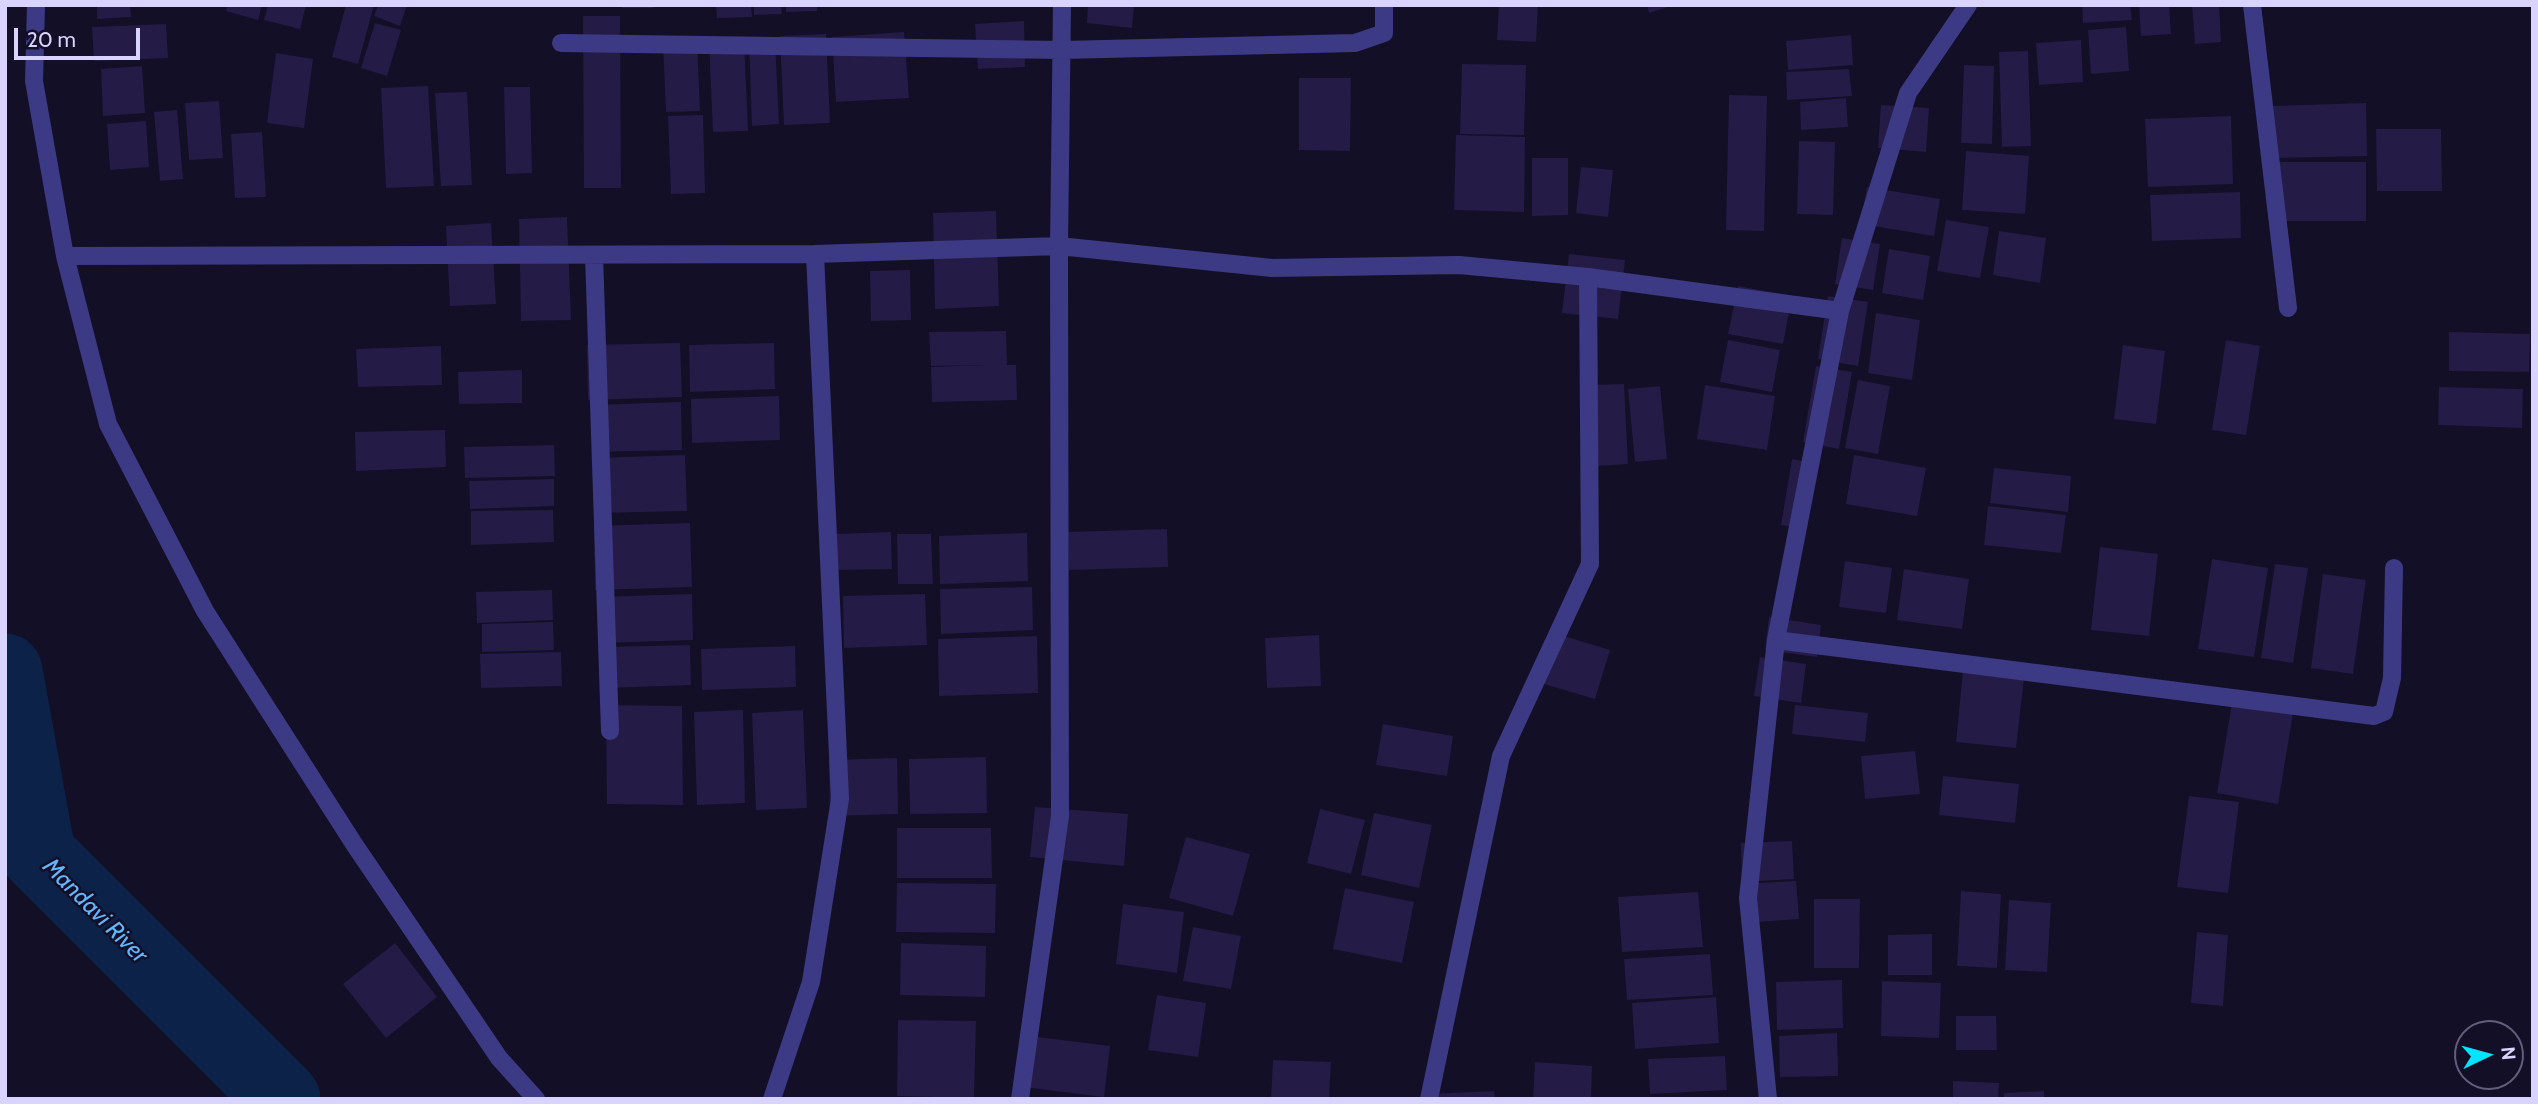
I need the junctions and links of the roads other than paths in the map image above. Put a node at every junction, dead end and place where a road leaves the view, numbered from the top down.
1 (36, 5) edge
2 (1062, 5) edge
3 (1384, 5) edge
4 (1968, 5) edge
5 (2252, 5) edge
6 (561, 43) dead end
7 (1063, 50) junction
8 (1059, 246) junction
9 (815, 254) junction
10 (594, 255) junction
11 (65, 256) junction
12 (1588, 277) junction
13 (2288, 308) dead end
14 (1840, 311) junction
15 (2394, 568) dead end
16 (1776, 639) junction
17 (610, 731) dead end
18 (536, 1099) edge
19 (772, 1099) edge
20 (1020, 1099) edge
21 (1429, 1099) edge
22 (1768, 1099) edge

1 - 11 street
2 - 7 street
3 - 7 street
4 - 14 street
5 - 13 street
6 - 7 street
7 - 8 street
8 - 9 street
8 - 12 street
8 - 20 street
9 - 10 street
9 - 19 street
10 - 11 street
10 - 17 street
11 - 18 street
12 - 14 street
12 - 21 street
14 - 16 street
15 - 16 street
16 - 22 street

